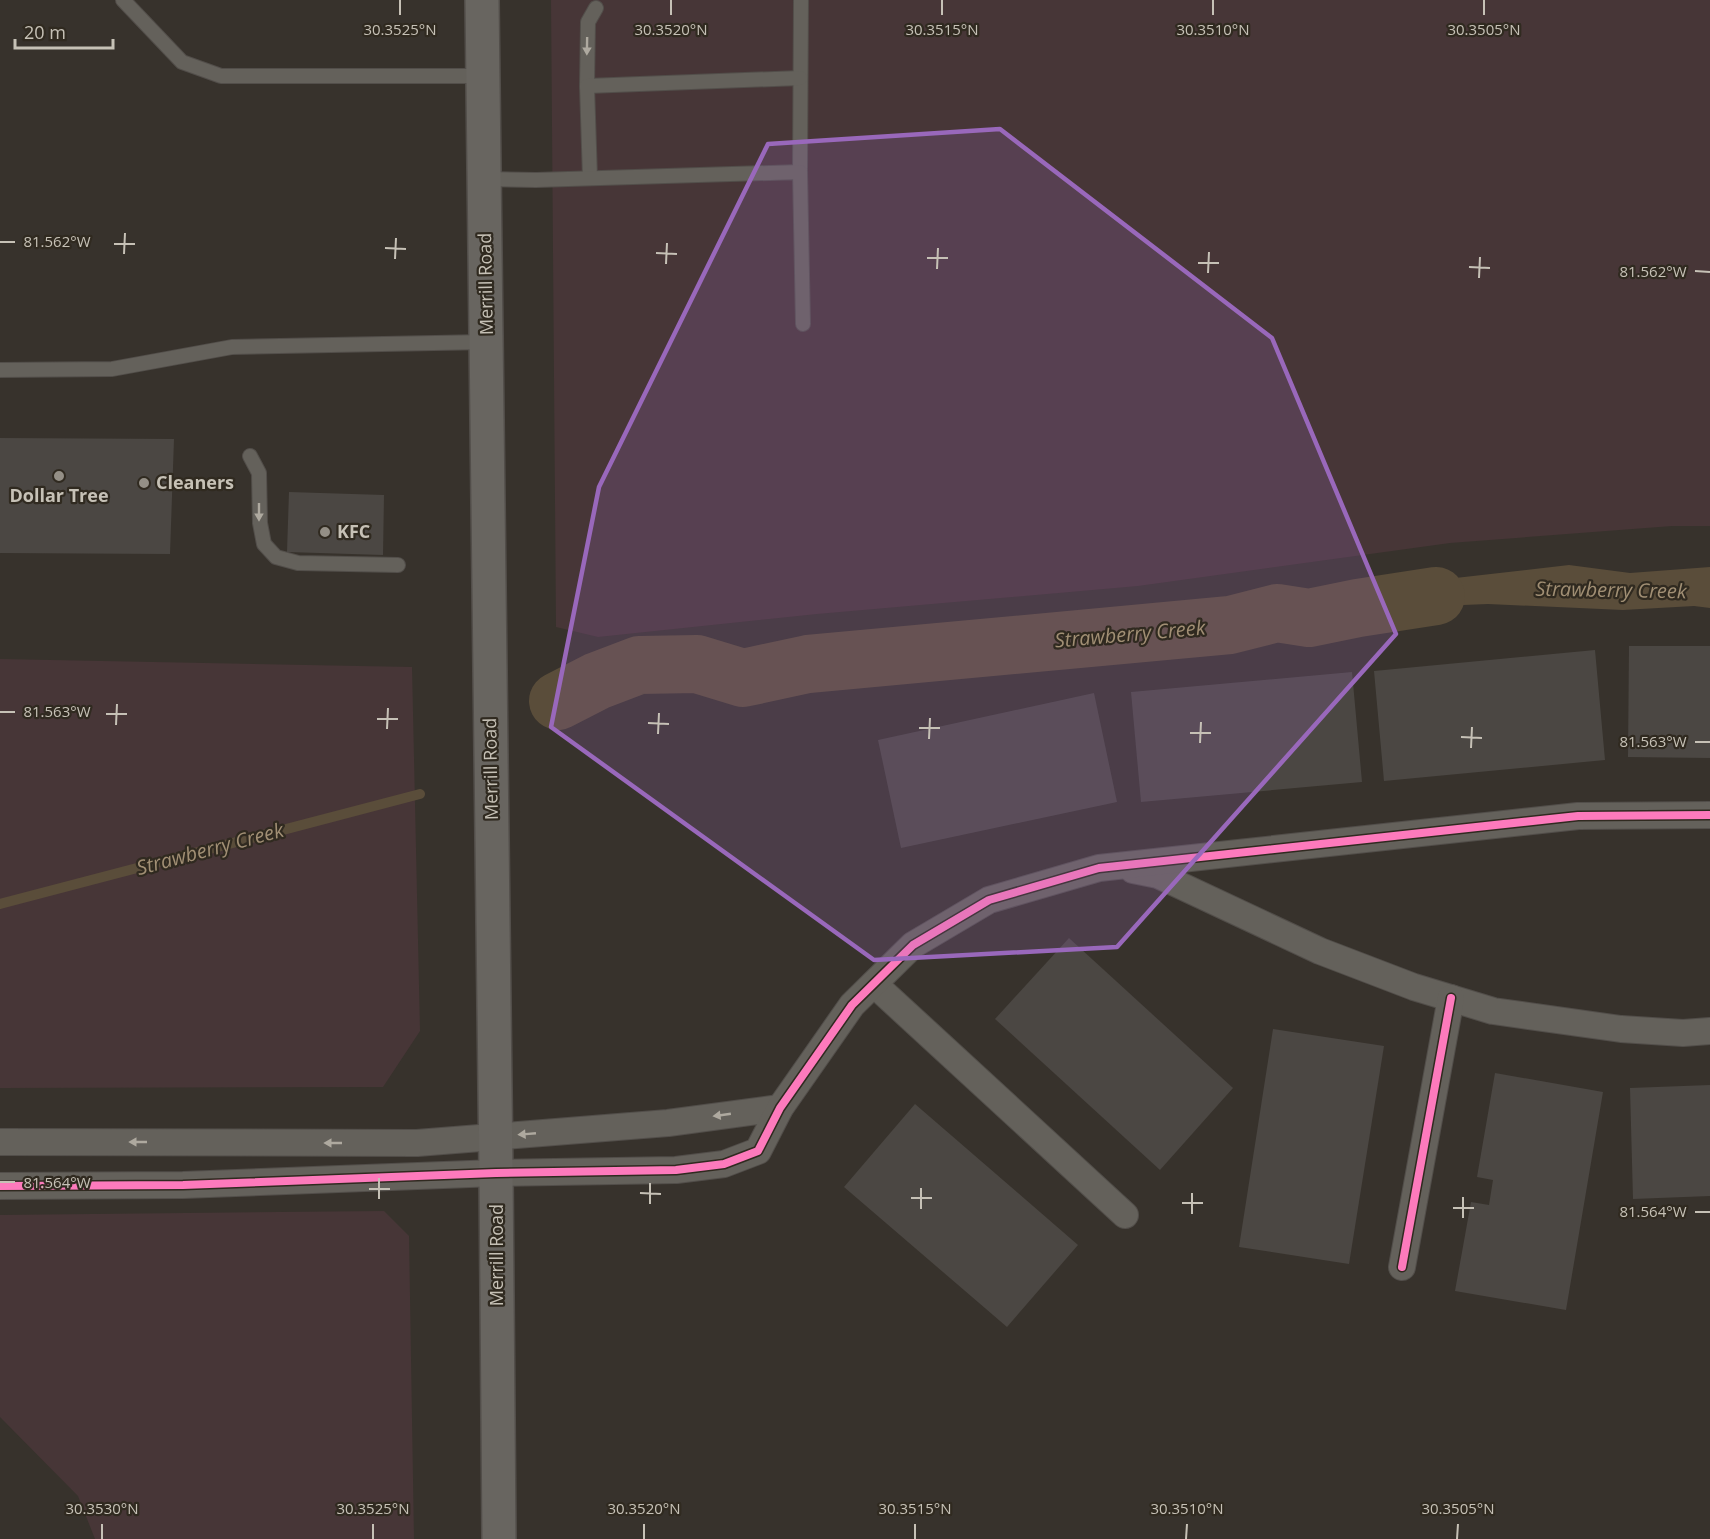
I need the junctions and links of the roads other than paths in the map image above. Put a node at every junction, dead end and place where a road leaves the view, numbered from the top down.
1 (123, 0) edge
2 (482, 0) edge
3 (801, 0) edge
4 (596, 8) dead end
5 (483, 76) junction
6 (800, 78) junction
7 (587, 86) junction
8 (800, 172) junction
9 (590, 178) junction
10 (485, 179) junction
11 (803, 324) dead end
12 (486, 342) junction
13 (0, 370) edge
14 (250, 456) dead end
15 (398, 565) dead end
16 (1710, 814) edge
17 (1114, 866) junction
18 (874, 984) junction
19 (1451, 998) junction
20 (1710, 1030) edge
21 (780, 1108) junction
22 (495, 1136) junction
23 (0, 1142) edge
24 (496, 1173) junction
25 (0, 1186) edge
26 (1125, 1215) dead end
27 (1402, 1267) dead end
28 (499, 1539) edge

1 - 5 lane
2 - 5 main road, Merrill Road
3 - 6 lane
4 -> 7 lane
5 - 10 main road, Merrill Road
6 - 7 lane
6 - 8 lane
7 - 9 lane
8 - 9 lane
8 - 11 lane
9 - 10 lane
10 - 12 main road, Merrill Road
12 - 13 lane
12 - 22 main road, Merrill Road
14 -> 15 lane
16 - 17 street
17 - 18 street
17 - 19 street
18 - 21 street
18 - 26 street
19 - 20 street
19 - 27 street
21 -> 22 street
21 - 24 street
22 -> 23 street
22 - 24 main road, Merrill Road
24 - 25 street
24 - 28 main road, Merrill Road

